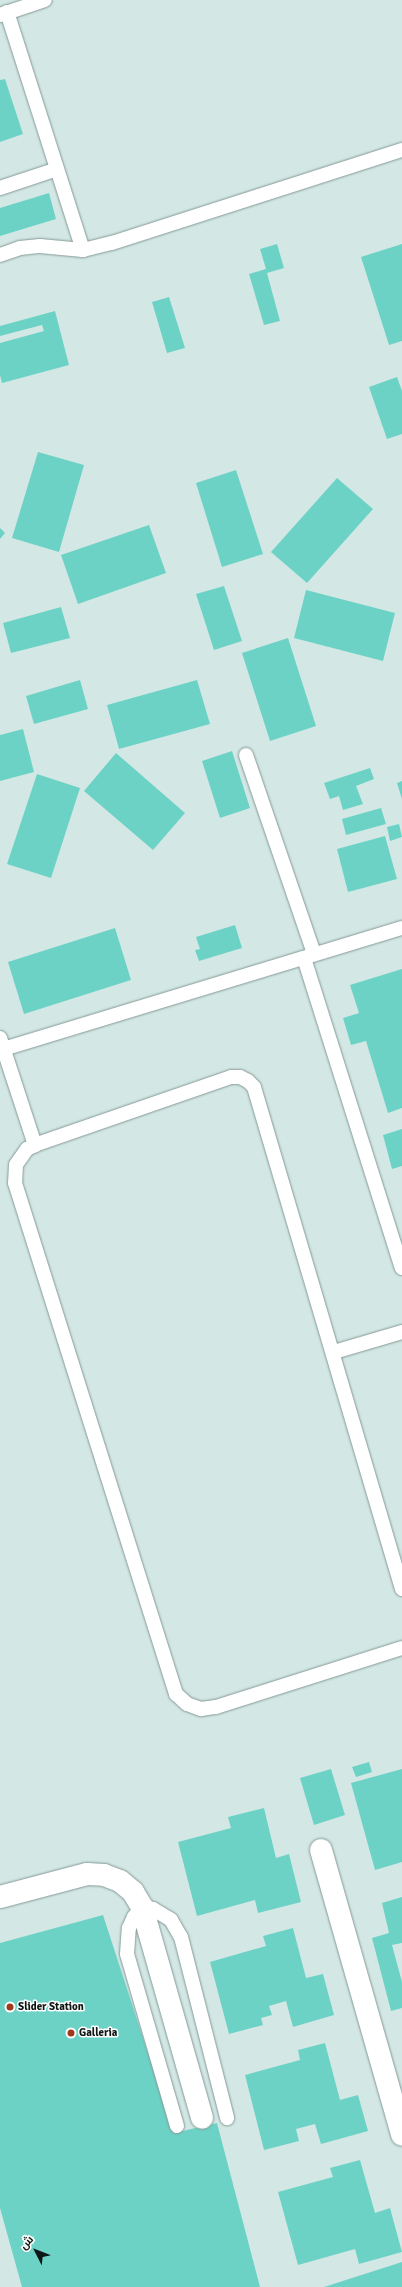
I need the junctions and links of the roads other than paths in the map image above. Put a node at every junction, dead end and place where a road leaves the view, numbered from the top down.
1 (45, 0) edge
2 (4, 13) edge
3 (402, 150) edge
4 (57, 169) junction
5 (0, 188) edge
6 (83, 250) junction
7 (0, 255) edge
8 (246, 755) dead end
9 (402, 928) edge
10 (309, 956) junction
11 (1, 1045) edge
12 (34, 1145) junction
13 (402, 1268) edge
14 (402, 1332) edge
15 (334, 1352) junction
16 (402, 1589) edge
17 (402, 1648) edge
18 (320, 1850) dead end
19 (0, 1897) edge
20 (142, 1907) junction
21 (202, 2118) dead end
22 (227, 2118) dead end
23 (177, 2126) dead end
24 (402, 2135) edge

1 - 2 lane
2 - 4 lane
3 - 6 lane
4 - 5 lane
4 - 6 lane
6 - 7 lane
8 - 10 lane
9 - 10 lane
10 - 11 lane
10 - 13 lane
11 - 12 lane
12 - 15 lane
12 - 17 lane
14 - 15 lane
15 - 16 lane
18 - 24 street
19 - 20 street
20 - 21 street
20 - 22 lane
20 - 23 lane

